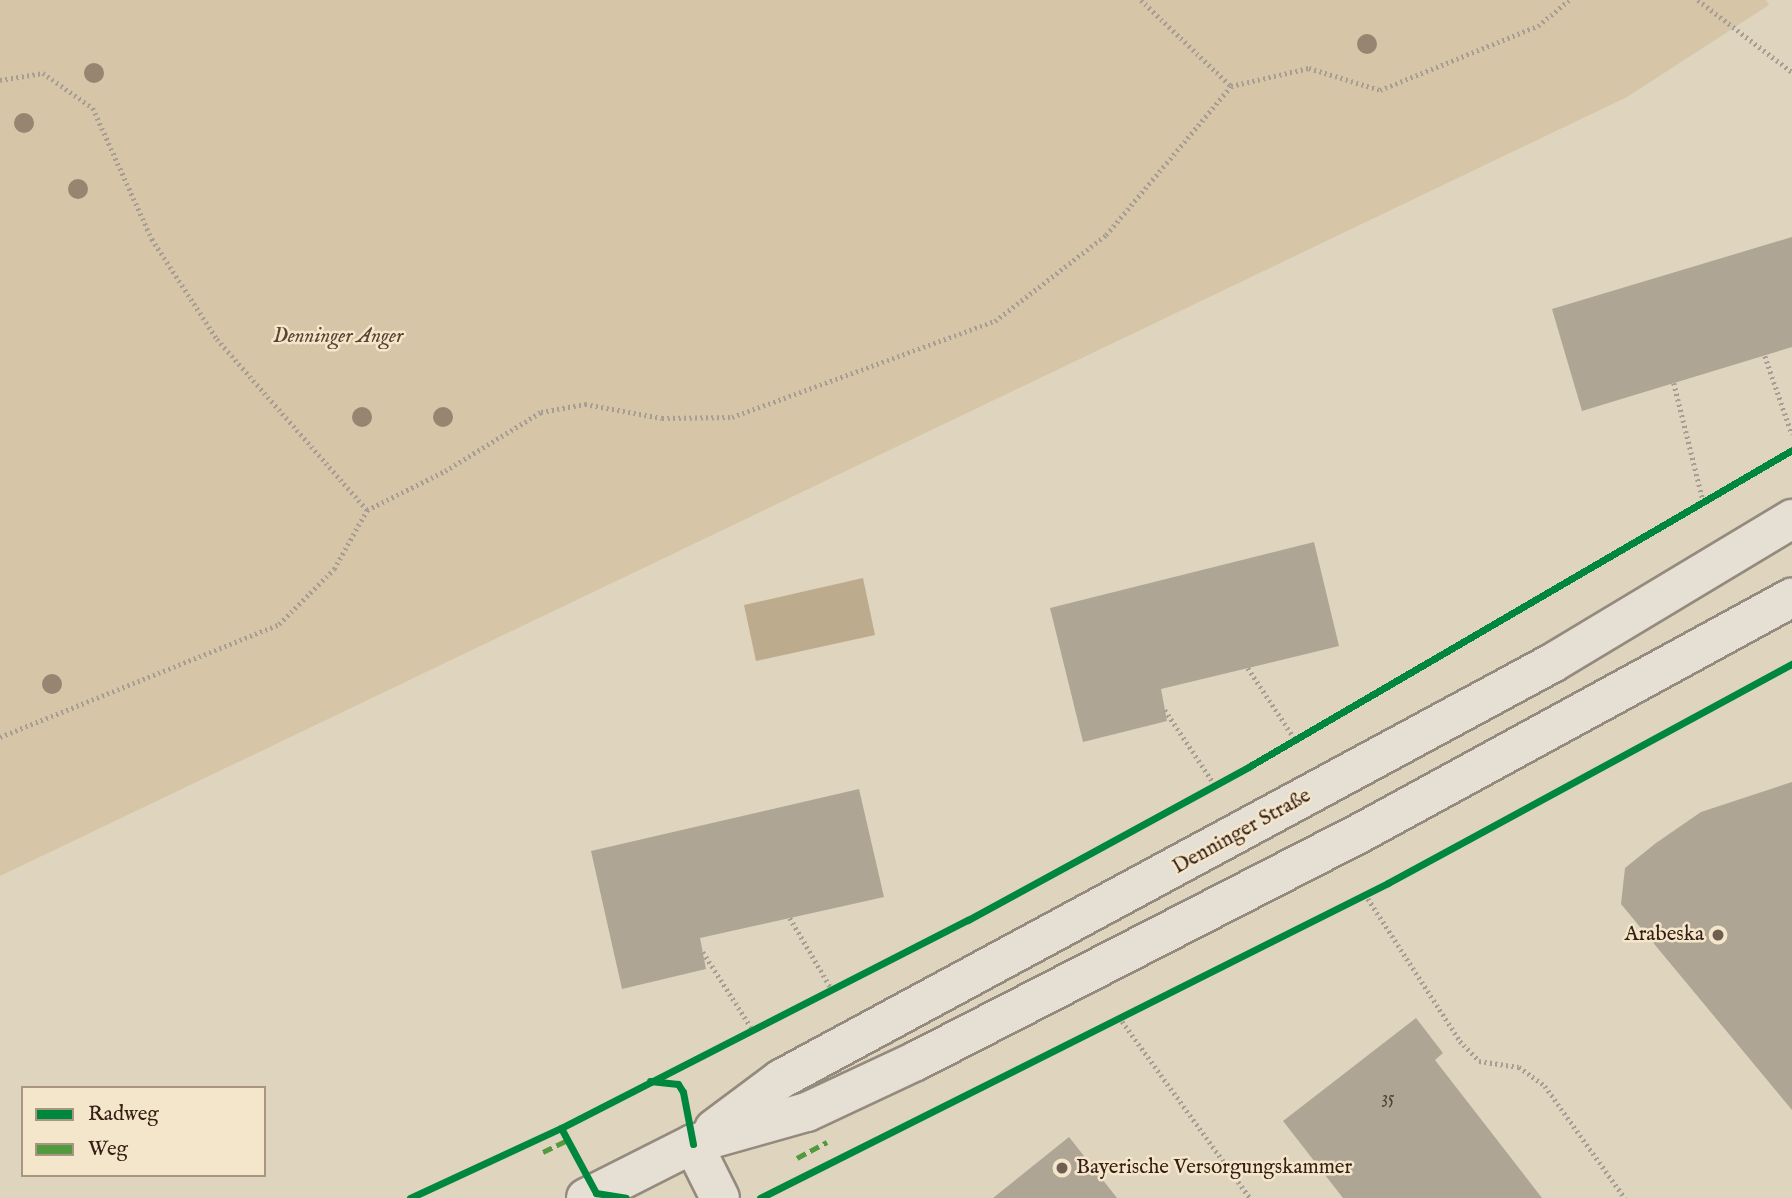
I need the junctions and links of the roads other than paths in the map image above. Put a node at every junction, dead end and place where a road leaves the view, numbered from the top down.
1 (1792, 519) edge
2 (1792, 598) edge
3 (693, 1144) junction
4 (586, 1198) edge
5 (720, 1198) edge

1 - 3 street, Denninger Straße
2 - 3 street, Denninger Straße
3 - 4 street, Denninger Straße
3 - 5 street

